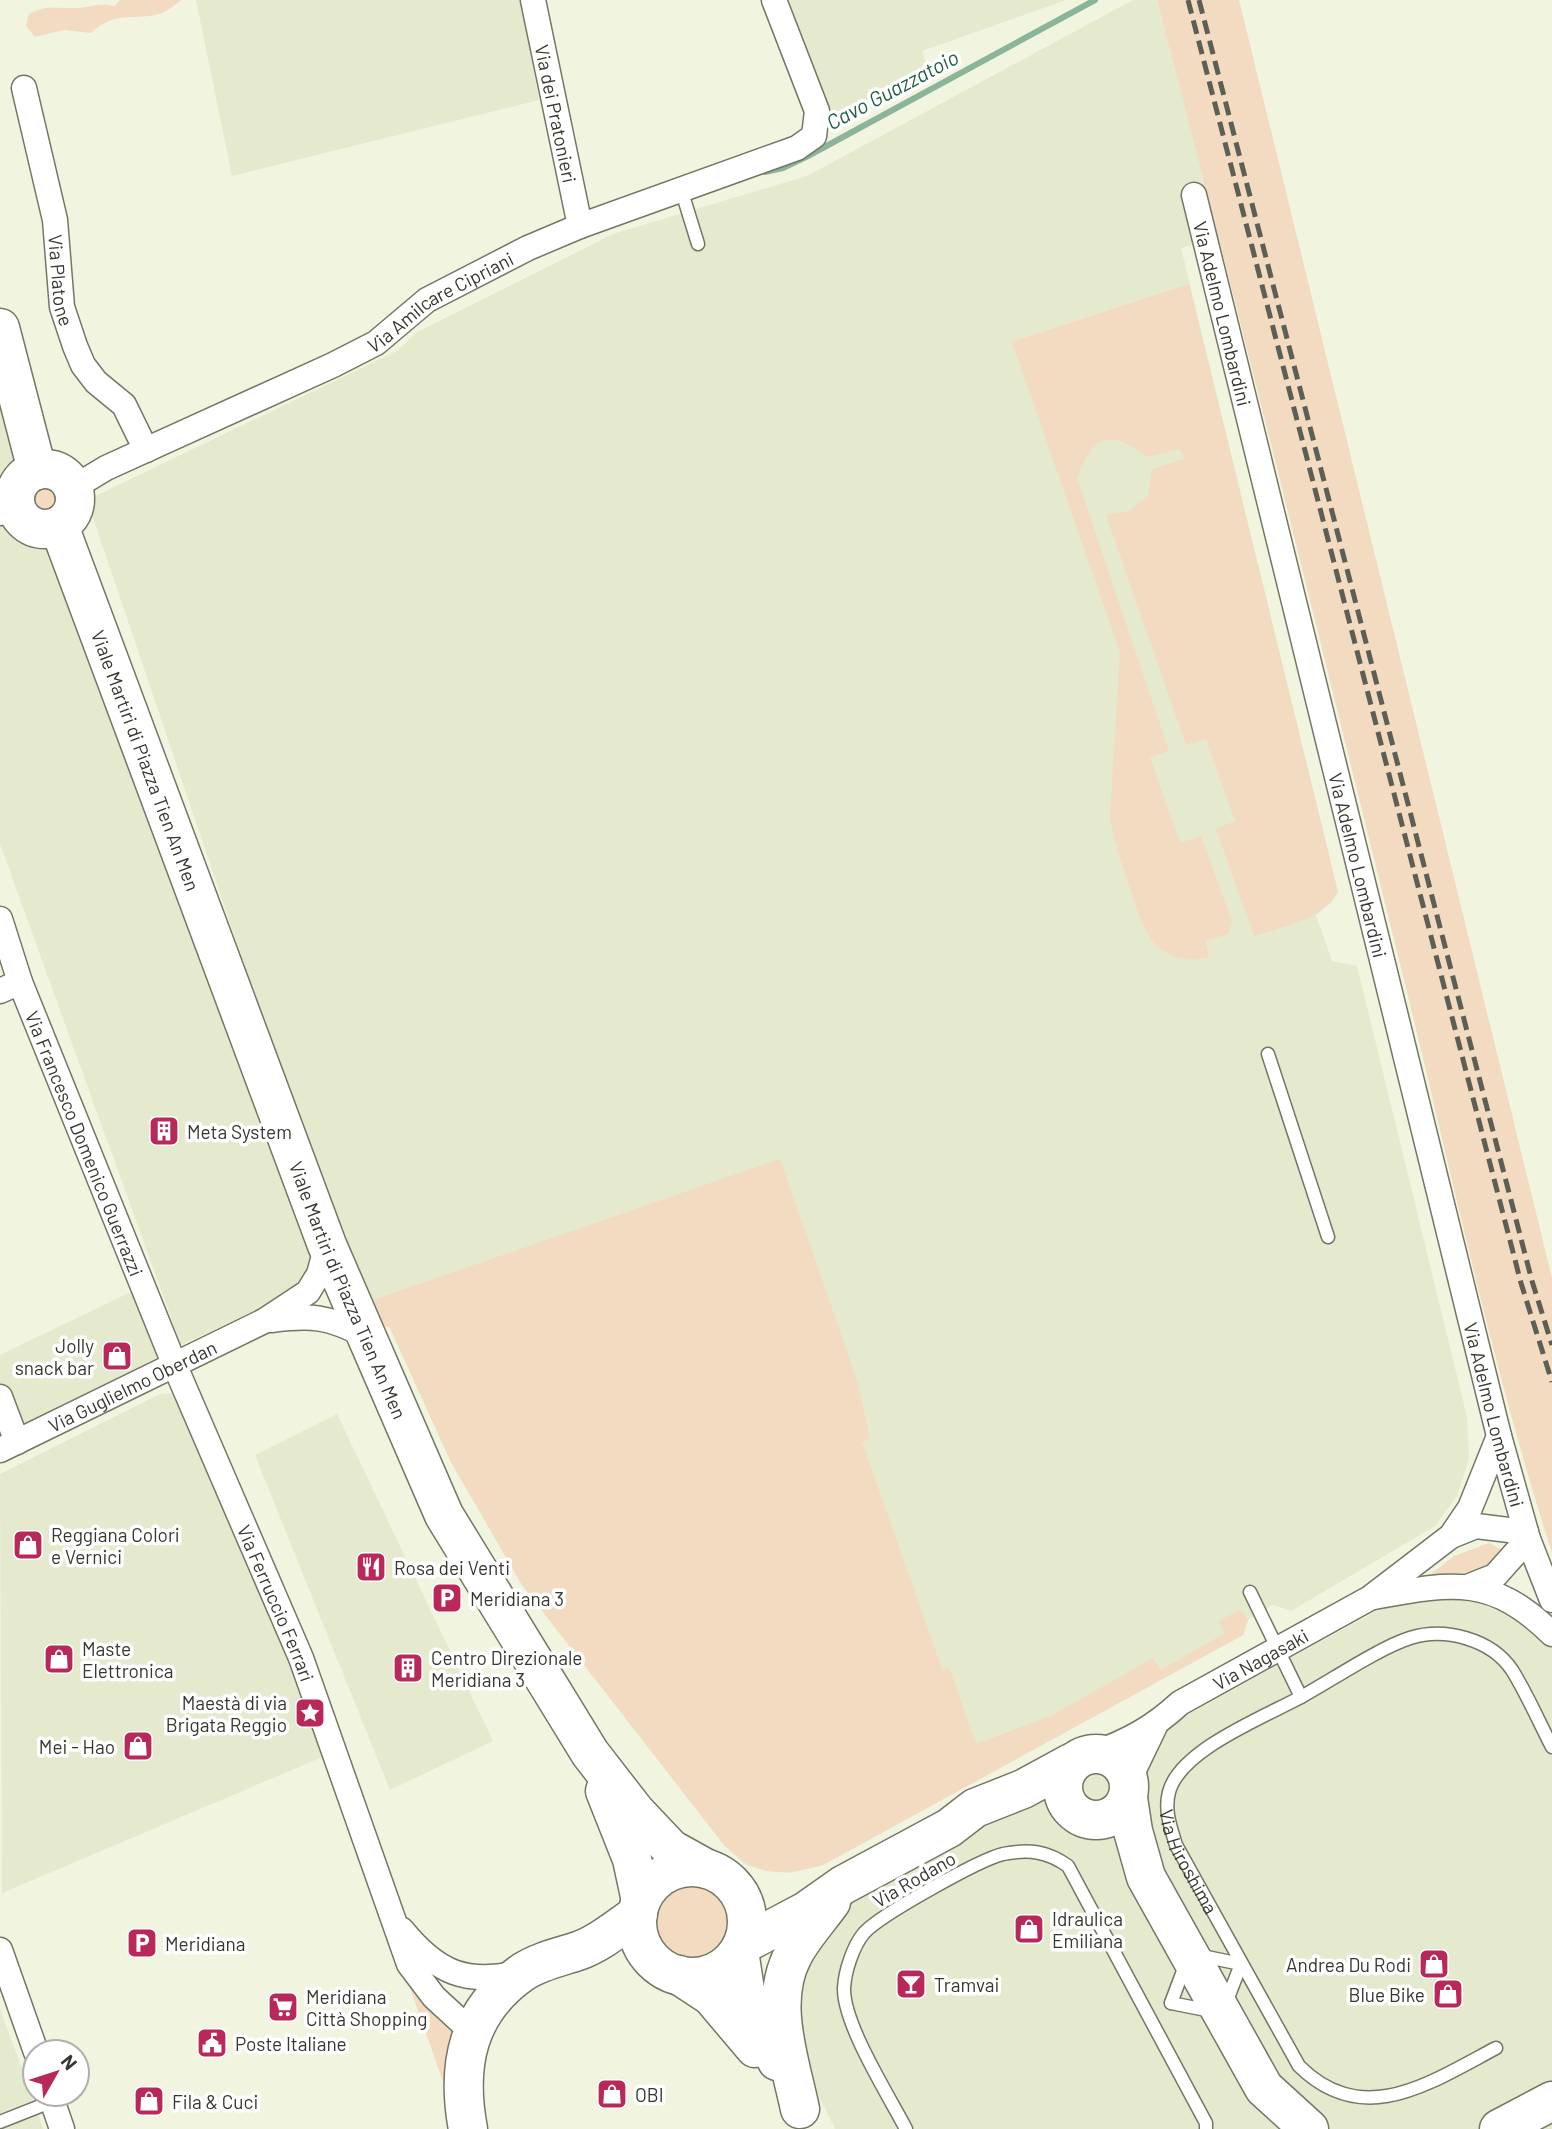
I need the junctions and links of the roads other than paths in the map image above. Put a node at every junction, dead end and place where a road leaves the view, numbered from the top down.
1 (533, 0) edge
2 (774, 0) edge
3 (24, 88) dead end
4 (681, 189) junction
5 (1194, 195) dead end
6 (580, 226) junction
7 (698, 244) dead end
8 (0, 328) edge
9 (146, 450) junction
10 (37, 470) junction
11 (73, 488) junction
12 (8, 509) edge
13 (59, 526) junction
14 (0, 919) edge
15 (10, 986) edge
16 (1268, 1055) dead end
17 (1328, 1237) dead end
18 (327, 1245) junction
19 (264, 1321) junction
20 (364, 1335) junction
21 (175, 1366) junction
22 (0, 1397) edge
23 (1499, 1436) junction
24 (8, 1446) edge
25 (1451, 1536) junction
26 (1527, 1536) junction
27 (1470, 1586) junction
28 (1250, 1592) dead end
29 (1370, 1598) junction
30 (1552, 1600) edge
31 (1552, 1634) edge
32 (1275, 1648) junction
33 (1301, 1697) junction
34 (1155, 1726) junction
35 (1552, 1747) edge
36 (590, 1753) junction
37 (1083, 1758) junction
38 (1128, 1789) junction
39 (1083, 1817) junction
40 (949, 1828) junction
41 (707, 1869) junction
42 (1146, 1877) junction
43 (843, 1885) junction
44 (737, 1890) junction
45 (639, 1907) junction
46 (396, 1923) junction
47 (741, 1948) junction
48 (0, 1950) edge
49 (579, 1950) junction
50 (1189, 1954) junction
51 (1241, 1964) junction
52 (665, 1966) junction
53 (524, 1972) junction
54 (1171, 2003) junction
55 (1222, 2012) junction
56 (1149, 2017) junction
57 (472, 2032) junction
58 (31, 2038) edge
59 (1496, 2048) dead end
60 (1264, 2088) junction
61 (1552, 2101) edge
62 (30, 2108) edge
63 (55, 2108) edge
64 (806, 2119) edge
65 (0, 2122) edge
66 (1206, 2126) edge
67 (62, 2129) edge
68 (468, 2129) edge
69 (906, 2129) edge
70 (1275, 2129) edge
71 (1309, 2129) edge
72 (1500, 2129) edge

1 - 6 street, Via dei Pratonieri
2 - 4 street, Via Amilcare Cipriani
3 - 9 street, Via Platone
4 - 6 street, Via Amilcare Cipriani
4 - 7 lane
5 - 23 street, Via Adelmo Lombardini
6 - 9 street, Via Amilcare Cipriani
8 - 10 main road
9 - 11 street, Via Amilcare Cipriani
10 - 11 main road
10 - 12 main road
11 - 13 main road
12 - 13 main road
13 - 18 main road, Viale Martiri di Piazza Tien An Men
14 - 15 street, Via Francesco Domenico Guerrazzi
15 - 21 street, Via Francesco Domenico Guerrazzi
16 - 17 lane
18 - 19 street, Via Guglielmo Oberdan
18 - 20 main road, Viale Martiri di Piazza Tien An Men
19 - 20 street, Via Guglielmo Oberdan
19 - 21 street, Via Guglielmo Oberdan
20 - 36 main road, Viale Martiri di Piazza Tien An Men
21 - 24 street, Via Guglielmo Oberdan
21 - 46 street, Via Ferruccio Ferrari
22 - 24 street
23 - 25 street, Via Nagasaki
23 - 26 street, Via Adelmo Lombardini
25 - 26 street, Via Nagasaki
25 - 29 street, Via Nagasaki
26 - 27 street, Via Nagasaki
26 - 30 street, Via Adelmo Lombardini
27 - 29 street, Via Nagasaki
27 - 31 street, Via Nagasaki
28 - 32 lane
29 - 32 street, Via Nagasaki
32 - 33 lane
32 - 34 street, Via Nagasaki
33 - 35 lane, Via Hiroshima
33 - 51 lane, Via Hiroshima
34 - 37 street, Via Nagasaki
34 - 38 street, Via Nagasaki
36 - 41 main road, Viale Martiri di Piazza Tien An Men
36 - 45 main road, Viale Martiri di Piazza Tien An Men
37 - 38 main road
37 - 39 main road
37 - 40 main road, Via Nagasaki
38 - 39 main road, Via Nagasaki
38 - 42 main road
39 - 40 main road, Via Nagasaki
39 - 42 main road
40 - 43 main road, Via Nagasaki
41 - 44 main road, Viale Martiri di Piazza Tien An Men
41 - 45 main road
42 - 50 main road
43 - 44 main road, Via Nagasaki
43 - 47 main road, Via Nagasaki
43 - 64 main road
44 - 47 main road
45 - 49 main road
45 - 52 main road, Viale Martiri di Piazza Tien An Men
46 - 53 street, Via Ferruccio Ferrari
46 - 57 street, Via Ferruccio Ferrari
47 - 52 main road
47 - 64 main road
48 - 58 street
49 - 52 main road
49 - 53 main road
50 - 51 lane
50 - 54 lane
50 - 55 main road
51 - 55 lane
51 - 59 lane, Via Hiroshima
52 - 64 main road
53 - 57 main road
54 - 55 lane
54 - 56 lane
55 - 60 main road
56 - 66 lane
56 - 69 lane, Via Rodano
57 - 68 main road
60 - 70 main road
60 - 71 main road
61 - 72 main road
62 - 65 lane
63 - 67 street

